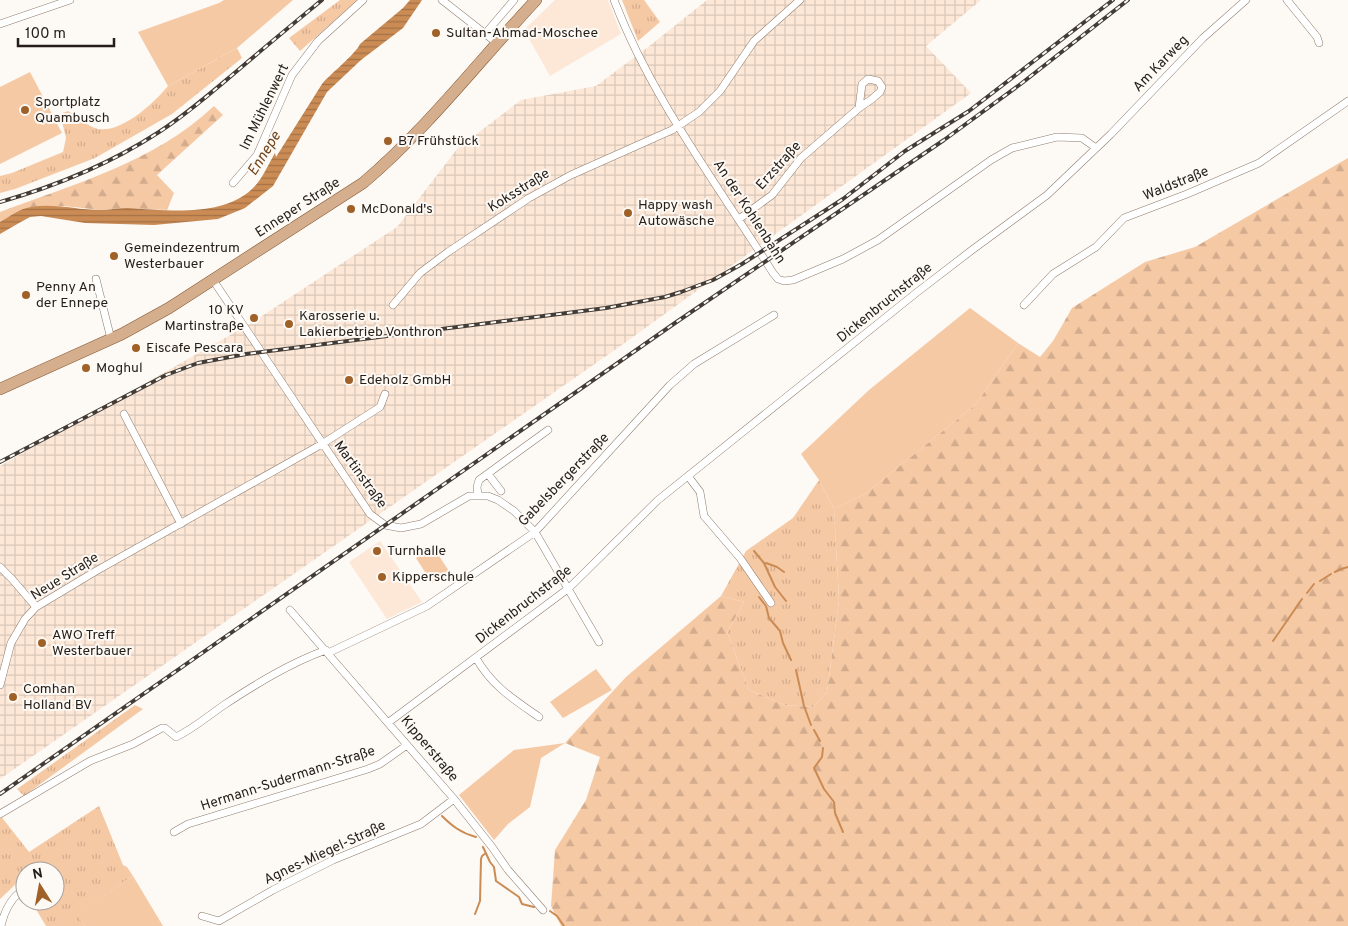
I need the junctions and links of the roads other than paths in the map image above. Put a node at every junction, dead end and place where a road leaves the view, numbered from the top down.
1 (70, 0) edge
2 (363, 0) edge
3 (442, 0) edge
4 (514, 0) edge
5 (536, 0) edge
6 (614, 0) edge
7 (800, 0) edge
8 (1246, 0) edge
9 (1287, 0) edge
10 (0, 24) edge
11 (485, 34) junction
12 (497, 43) junction
13 (1318, 43) dead end
14 (1348, 101) edge
15 (859, 108) dead end
16 (678, 127) junction
17 (1096, 148) junction
18 (233, 183) dead end
19 (739, 219) junction
20 (96, 279) dead end
21 (213, 280) junction
22 (393, 305) dead end
23 (1024, 305) dead end
24 (774, 315) dead end
25 (110, 339) junction
26 (0, 389) edge
27 (385, 394) dead end
28 (124, 414) dead end
29 (548, 430) dead end
30 (322, 444) junction
31 (488, 474) junction
32 (688, 476) junction
33 (501, 491) dead end
34 (478, 495) junction
35 (181, 524) junction
36 (535, 532) junction
37 (0, 567) edge
38 (569, 588) junction
39 (772, 603) dead end
40 (36, 608) junction
41 (290, 610) dead end
42 (599, 642) dead end
43 (327, 652) junction
44 (476, 658) junction
45 (0, 684) edge
46 (539, 717) dead end
47 (389, 722) junction
48 (407, 745) junction
49 (454, 799) junction
50 (0, 814) edge
51 (174, 832) dead end
52 (15, 896) edge
53 (543, 910) dead end
54 (202, 916) dead end
55 (1, 926) edge

1 - 10 street
2 - 18 street, Im Mühlenwert
3 - 11 street
4 - 11 street
5 - 12 main road, Enneper Straße
6 - 16 street, An der Kohlenbahn
7 - 16 street, Koksstraße
8 - 17 street, Am Karweg
9 - 13 street
11 - 12 street
12 - 21 main road, Enneper Straße
14 - 23 street, Waldstraße
15 - 19 street, Erzstraße
16 - 19 street, An der Kohlenbahn
16 - 22 street, Koksstraße
17 - 19 street, An der Kohlenbahn
17 - 32 street, Dickenbruchstraße
20 - 25 street
21 - 25 main road, Enneper Straße
21 - 30 street, Martinstraße
24 - 36 street, Gabelsbergerstraße
25 - 26 main road, Enneper Straße
27 - 30 street, Martinstraße
28 - 35 street
29 - 31 street
30 - 34 street, Martinstraße
30 - 35 street, Neue Straße
31 - 33 street
31 - 34 street
32 - 38 street, Dickenbruchstraße
32 - 39 street
34 - 36 street
35 - 40 street, Neue Straße
36 - 38 street
36 - 43 street, Gabelsbergerstraße
37 - 40 street
38 - 42 street
38 - 44 street, Dickenbruchstraße
40 - 45 street, Neue Straße
41 - 43 street, Kipperstraße
43 - 47 street, Kipperstraße
43 - 50 street, Gabelsbergerstraße
44 - 46 street
44 - 47 street, Dickenbruchstraße
47 - 48 street, Kipperstraße
48 - 49 street, Kipperstraße
48 - 51 street, Hermann-Sudermann-Straße
49 - 53 street, Kipperstraße
49 - 54 street, Agnes-Miegel-Straße
52 - 55 street

